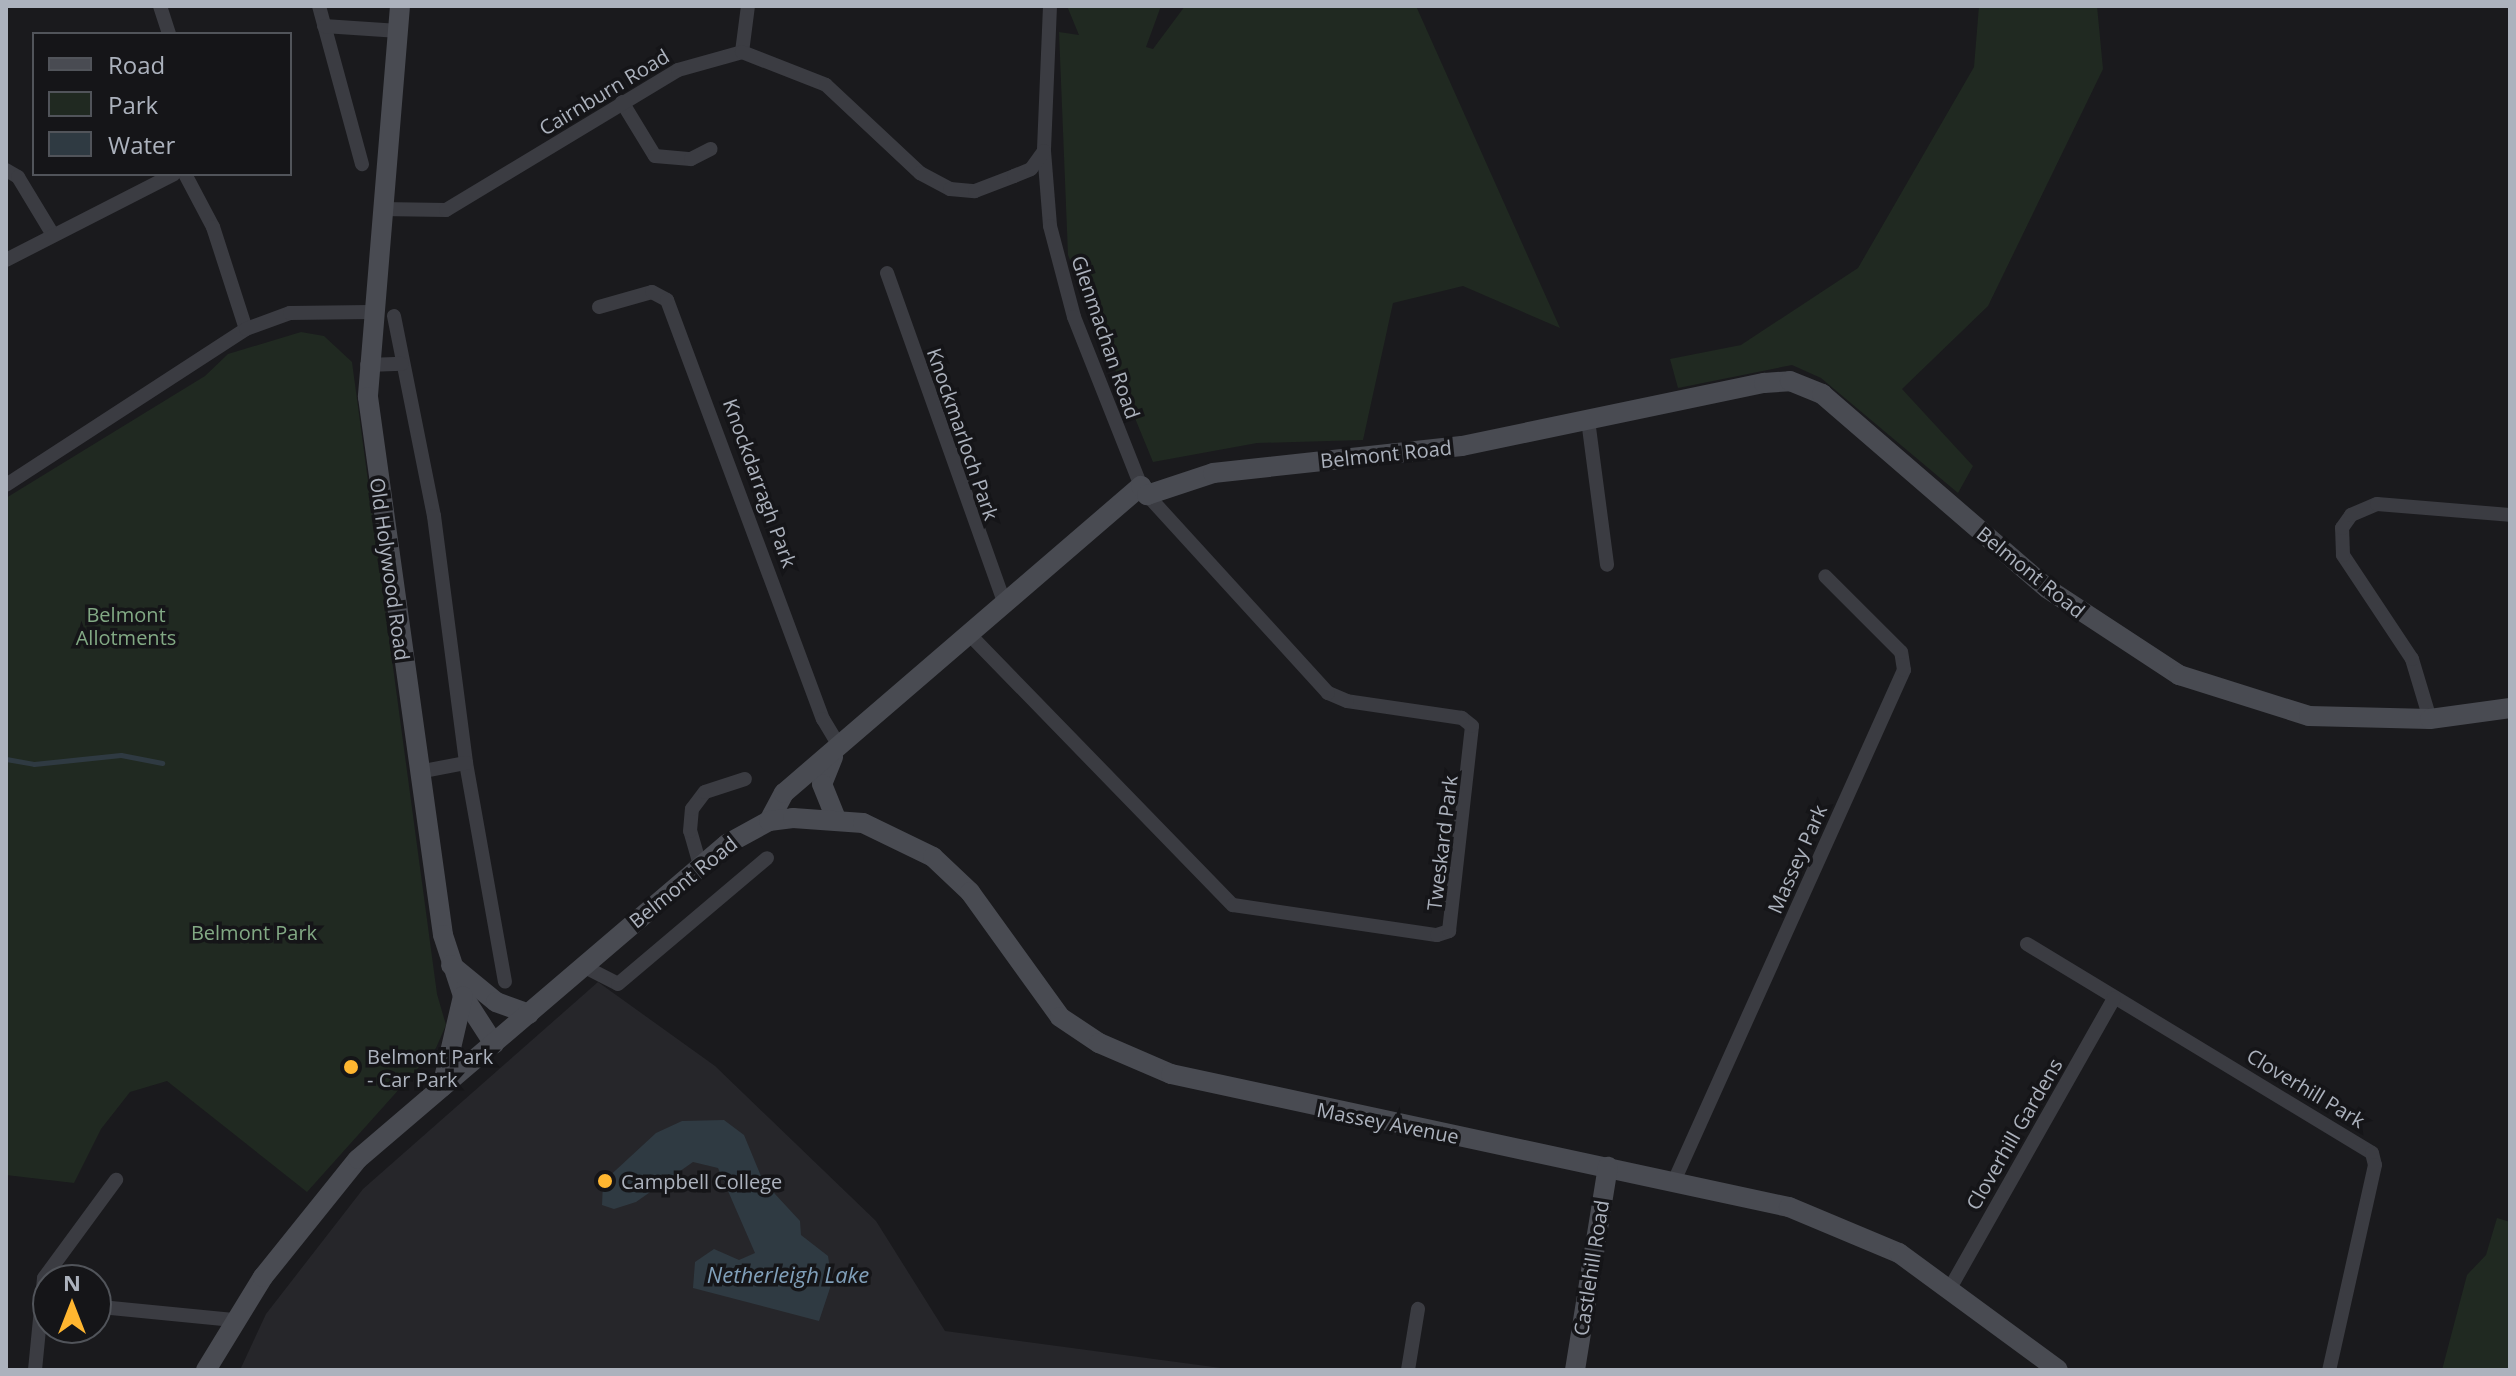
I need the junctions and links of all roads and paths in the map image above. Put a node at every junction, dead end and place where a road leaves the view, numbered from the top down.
1 (160, 6) edge
2 (319, 6) edge
3 (400, 6) edge
4 (748, 6) edge
5 (1050, 6) edge
6 (324, 26) junction
7 (399, 31) junction
8 (168, 32) edge
9 (742, 52) junction
10 (622, 102) junction
11 (711, 149) dead end
12 (1044, 151) junction
13 (362, 164) dead end
14 (6, 170) edge
15 (170, 176) edge
16 (186, 176) edge
17 (381, 209) junction
18 (53, 235) junction
19 (6, 260) edge
20 (887, 273) dead end
21 (599, 307) dead end
22 (370, 312) junction
23 (394, 316) dead end
24 (246, 329) junction
25 (402, 364) junction
26 (367, 365) junction
27 (1588, 420) junction
28 (6, 485) edge
29 (1144, 490) junction
30 (2510, 515) edge
31 (1607, 565) dead end
32 (1825, 576) dead end
33 (1005, 605) junction
34 (970, 635) junction
35 (2510, 708) edge
36 (2430, 719) junction
37 (840, 747) junction
38 (466, 763) junction
39 (418, 772) junction
40 (745, 779) dead end
41 (836, 819) junction
42 (769, 821) junction
43 (767, 858) dead end
44 (700, 865) junction
45 (2027, 944) dead end
46 (451, 965) junction
47 (583, 966) junction
48 (505, 982) dead end
49 (463, 996) junction
50 (2114, 998) junction
51 (529, 1014) junction
52 (494, 1044) junction
53 (442, 1087) junction
54 (1608, 1167) junction
55 (1675, 1179) junction
56 (116, 1180) dead end
57 (1949, 1290) junction
58 (112, 1308) edge
59 (1418, 1309) dead end
60 (233, 1320) junction
61 (2044, 1366) edge
62 (35, 1370) edge
63 (206, 1370) edge
64 (1408, 1370) edge
65 (1575, 1370) edge
66 (2329, 1370) edge

1 - 8 street
2 - 6 street
3 - 7 street, Old Holywood Road
4 - 9 street
5 - 12 street, Glenmachan Road
6 - 7 street
6 - 13 street
7 - 17 street, Old Holywood Road
9 - 10 street, Cairnburn Road
9 - 12 street
10 - 11 street
10 - 17 street, Cairnburn Road
12 - 29 street, Glenmachan Road
14 - 18 street
15 - 18 street
16 - 24 street
17 - 22 street, Old Holywood Road
18 - 19 street
20 - 33 street, Knockmarloch Park
21 - 37 street, Knockdarragh Park
22 - 24 street
22 - 26 street, Old Holywood Road
23 - 25 street
24 - 28 street
25 - 26 street
25 - 38 street
26 - 39 street, Old Holywood Road
27 - 29 street, Belmont Road
27 - 31 street
27 - 36 street, Belmont Road
29 - 33 street, Belmont Road
29 - 34 street, Tweskard Park
30 - 36 street
32 - 55 street, Massey Park
33 - 34 street, Belmont Road
34 - 37 street, Belmont Road
35 - 36 street, Belmont Road
37 - 41 street
37 - 42 street, Belmont Road
38 - 39 street
38 - 48 street
39 - 46 street, Old Holywood Road
40 - 44 street
41 - 42 street, Massey Avenue
41 - 54 street, Massey Avenue
42 - 44 street, Belmont Road
43 - 47 street
44 - 47 street, Belmont Road
45 - 50 street, Cloverhill Park
46 - 49 street, Old Holywood Road
46 - 51 street
47 - 51 street, Belmont Road
49 - 52 street, Old Holywood Road
49 - 53 street
50 - 57 street, Cloverhill Gardens
50 - 66 street, Cloverhill Park
51 - 52 street, Belmont Road
52 - 53 street, Belmont Road
53 - 60 street, Belmont Road
54 - 55 street, Massey Avenue
54 - 65 street, Castlehill Road
55 - 57 street, Massey Avenue
56 - 62 street
57 - 61 street, Massey Avenue
58 - 60 street
59 - 64 street
60 - 63 street, Belmont Road

